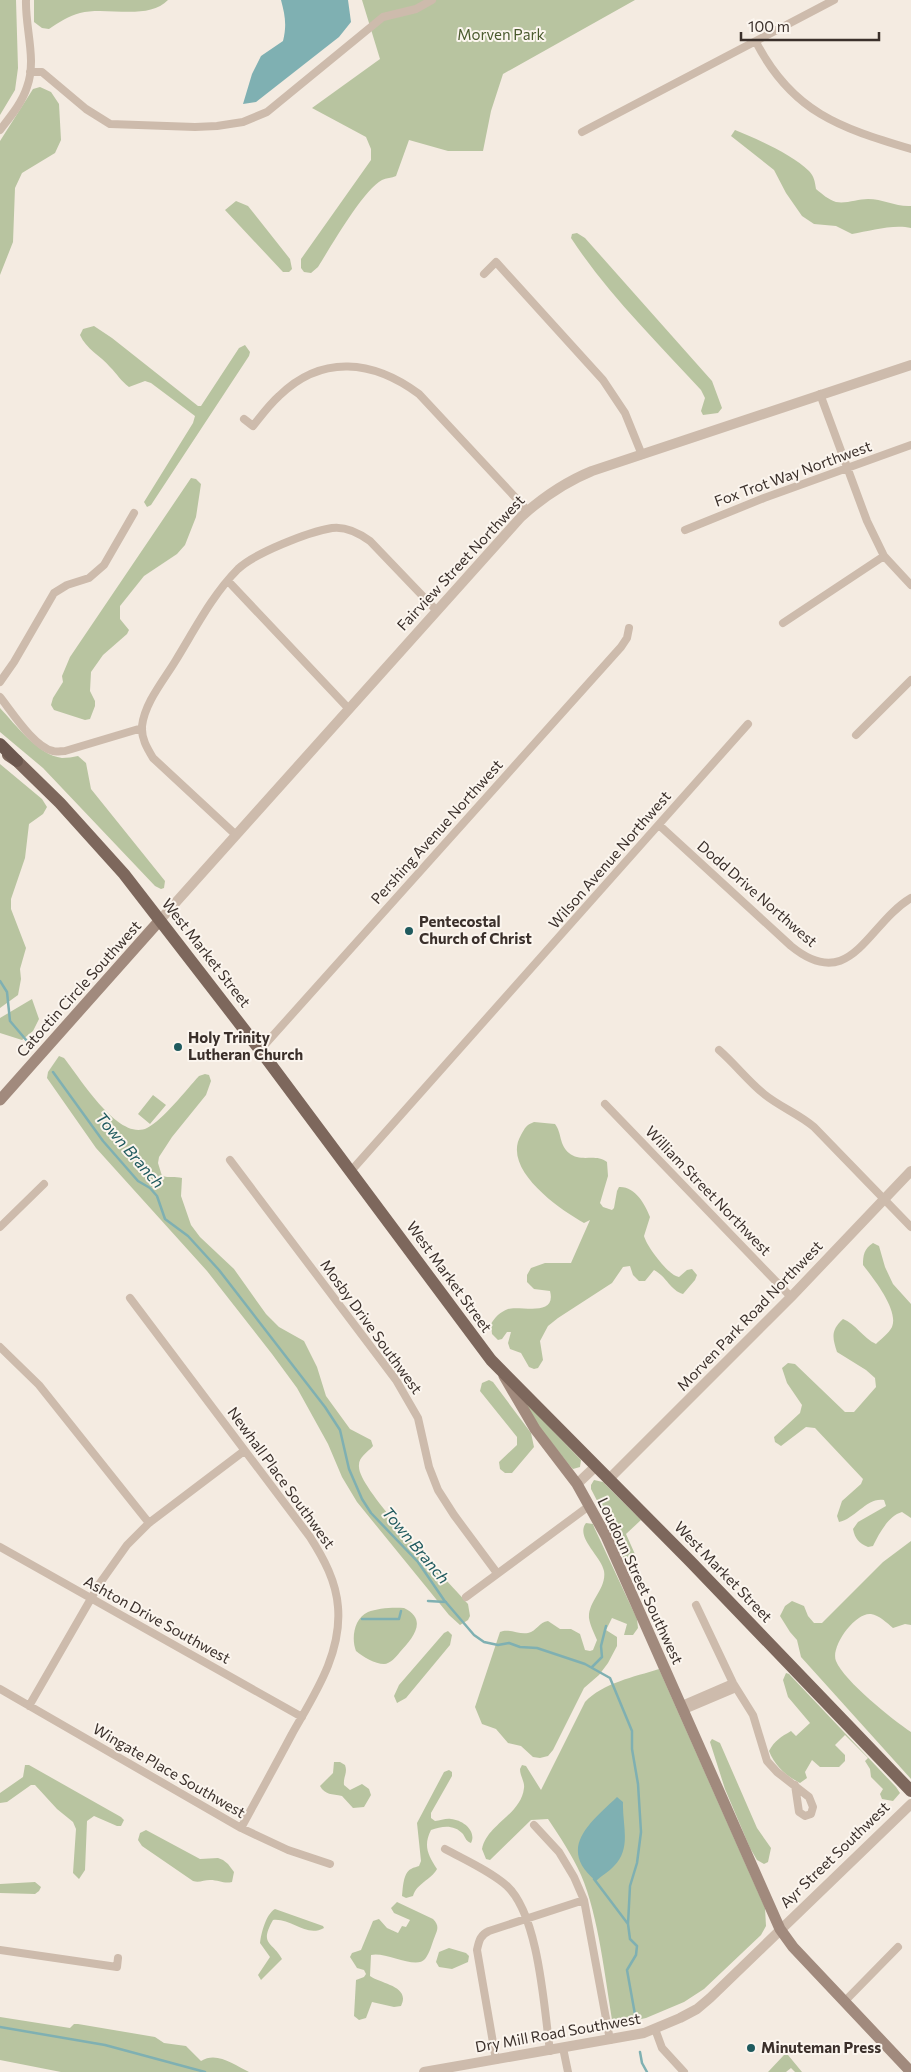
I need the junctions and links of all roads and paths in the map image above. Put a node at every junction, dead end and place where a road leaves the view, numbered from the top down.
1 (26, 0) edge
2 (432, 0) edge
3 (834, 0) edge
4 (756, 42) junction
5 (30, 72) junction
6 (0, 130) edge
7 (582, 132) dead end
8 (911, 149) edge
9 (484, 274) dead end
10 (911, 365) edge
11 (820, 394) junction
12 (244, 419) dead end
13 (911, 446) edge
14 (642, 455) junction
15 (847, 467) junction
16 (528, 511) junction
17 (134, 513) dead end
18 (685, 530) dead end
19 (884, 556) junction
20 (228, 581) junction
21 (911, 586) edge
22 (437, 611) junction
23 (783, 623) dead end
24 (629, 628) dead end
25 (911, 680) edge
26 (0, 682) edge
27 (0, 697) edge
28 (348, 709) junction
29 (748, 724) dead end
30 (142, 728) junction
31 (856, 735) dead end
32 (0, 744) edge
33 (0, 750) edge
34 (17, 761) junction
35 (659, 826) junction
36 (236, 835) junction
37 (911, 898) edge
38 (160, 920) junction
39 (260, 1050) junction
40 (719, 1050) dead end
41 (0, 1100) edge
42 (605, 1104) dead end
43 (230, 1160) dead end
44 (351, 1171) junction
45 (911, 1171) edge
46 (44, 1184) dead end
47 (884, 1200) junction
48 (0, 1227) edge
49 (911, 1227) edge
50 (791, 1296) junction
51 (130, 1298) dead end
52 (0, 1347) edge
53 (502, 1372) junction
54 (244, 1451) junction
55 (595, 1467) junction
56 (608, 1480) junction
57 (577, 1484) junction
58 (589, 1506) junction
59 (149, 1523) junction
60 (0, 1547) edge
61 (497, 1573) junction
62 (466, 1597) dead end
63 (91, 1599) junction
64 (696, 1605) dead end
65 (735, 1685) junction
66 (0, 1689) edge
67 (29, 1706) junction
68 (683, 1708) junction
69 (302, 1717) junction
70 (795, 1785) dead end
71 (911, 1791) edge
72 (911, 1804) edge
73 (534, 1825) dead end
74 (241, 1828) junction
75 (445, 1849) dead end
76 (330, 1864) dead end
77 (584, 1900) junction
78 (526, 1919) junction
79 (780, 1929) junction
80 (898, 1947) dead end
81 (0, 1950) edge
82 (118, 1958) dead end
83 (844, 2002) junction
84 (655, 2029) junction
85 (610, 2040) junction
86 (563, 2048) junction
87 (550, 2051) junction
88 (496, 2060) junction
89 (424, 2072) edge
90 (568, 2072) edge
91 (684, 2072) edge
92 (911, 2072) edge

1 - 5 street
2 - 5 street
3 - 4 street
4 - 7 street
4 - 8 street
5 - 6 street
9 - 14 street
10 - 11 street, Fairview Street Northwest
11 - 14 street, Fairview Street Northwest
11 - 15 street
12 - 16 street
13 - 15 street, Fox Trot Way Northwest
14 - 16 street, Fairview Street Northwest
15 - 18 street, Fox Trot Way Northwest
15 - 19 street
16 - 22 street, Fairview Street Northwest
17 - 26 street
19 - 21 street
19 - 23 street
20 - 22 street
20 - 28 street
20 - 30 street
22 - 28 street, Fairview Street Northwest
24 - 39 street, Pershing Avenue Northwest
25 - 31 street
27 - 30 street
28 - 36 street, Fairview Street Northwest
29 - 35 street, Wilson Avenue Northwest
30 - 36 street
32 - 34 highway
33 - 34 main road, West Market Street
34 - 38 main road, West Market Street
35 - 37 street, Dodd Drive Northwest
35 - 44 street, Wilson Avenue Northwest
36 - 38 street, Fairview Street Northwest
38 - 39 main road, West Market Street
38 - 41 main road, Catoctin Circle Southwest
39 - 44 main road, West Market Street
40 - 47 street
42 - 50 street, William Street Northwest
43 - 61 street, Mosby Drive Southwest
44 - 53 main road, West Market Street
45 - 47 street, Morven Park Road Northwest
46 - 48 street
47 - 49 street
47 - 50 street, Morven Park Road Northwest
50 - 56 street, Morven Park Road Northwest
51 - 54 street, Newhall Place Southwest
52 - 59 street
53 - 55 main road, West Market Street
53 - 57 main road, Loudoun Street Southwest
54 - 59 street
54 - 69 street, Newhall Place Southwest
55 - 56 main road, West Market Street
55 - 57 street
56 - 71 main road, West Market Street
57 - 58 main road, Loudoun Street Southwest
58 - 61 street
58 - 68 main road, Loudoun Street Southwest
59 - 63 street
60 - 63 street, Ashton Drive Southwest
61 - 62 street
63 - 67 street
63 - 69 street, Ashton Drive Southwest
64 - 65 street
65 - 68 street
65 - 70 street
66 - 67 street, Wingate Place Southwest
67 - 74 street, Wingate Place Southwest
68 - 79 main road, Loudoun Street Southwest
69 - 74 street, Newhall Place Southwest
72 - 79 street, Ayr Street Southwest
73 - 77 street
74 - 76 street, Wingate Place Southwest
75 - 78 street
77 - 78 street
77 - 85 street
78 - 87 street
78 - 88 street
79 - 83 main road, Loudoun Street Southwest
79 - 84 street, Dry Mill Road Southwest
80 - 83 street
81 - 82 street
83 - 92 main road, Loudoun Street Southwest
84 - 85 street, Dry Mill Road Southwest
84 - 91 street
85 - 86 street, Dry Mill Road Southwest
86 - 87 street, Dry Mill Road Southwest
86 - 90 street
87 - 88 street, Dry Mill Road Southwest
88 - 89 street, Dry Mill Road Southwest

